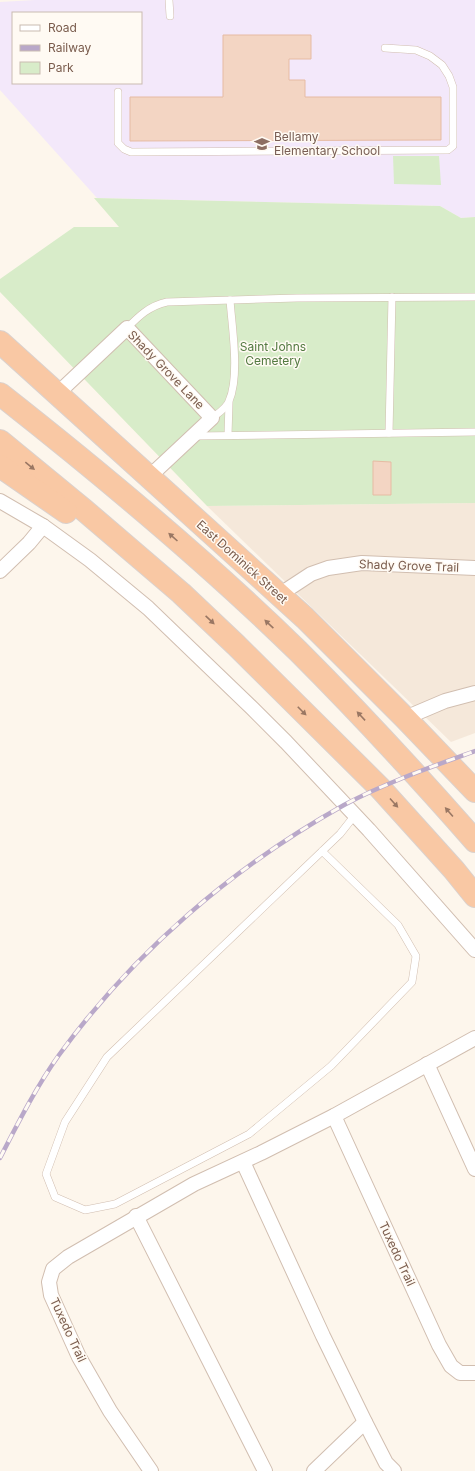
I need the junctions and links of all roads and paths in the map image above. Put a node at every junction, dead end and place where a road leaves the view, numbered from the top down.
1 (169, 0) edge
2 (170, 16) dead end
3 (386, 48) dead end
4 (118, 92) dead end
5 (475, 297) edge
6 (392, 298) junction
7 (230, 300) junction
8 (127, 328) junction
9 (0, 342) edge
10 (0, 394) edge
11 (57, 394) junction
12 (229, 403) junction
13 (212, 418) junction
14 (475, 432) edge
15 (389, 433) junction
16 (228, 435) junction
17 (194, 436) junction
18 (0, 441) edge
19 (0, 466) edge
20 (149, 477) junction
21 (0, 501) edge
22 (43, 526) junction
23 (475, 568) edge
24 (0, 571) edge
25 (181, 594) junction
26 (279, 595) junction
27 (475, 693) edge
28 (405, 718) junction
29 (475, 791) edge
30 (354, 815) junction
31 (475, 841) edge
32 (322, 851) junction
33 (475, 896) edge
34 (475, 950) edge
35 (475, 1038) edge
36 (427, 1064) junction
37 (334, 1116) junction
38 (242, 1162) junction
39 (475, 1169) edge
40 (136, 1216) junction
41 (475, 1374) edge
42 (365, 1422) junction
43 (151, 1471) edge
44 (265, 1471) edge
45 (314, 1471) edge
46 (394, 1471) edge

1 - 2 lane
3 - 4 lane
5 - 6 lane
6 - 7 lane
6 - 15 lane
7 - 8 lane
7 - 12 lane
8 - 11 street, Shady Grove Lane
8 - 13 street, Shady Grove Lane
9 - 11 highway, East Dominick Street
31 -> 10 highway
11 - 20 highway, East Dominick Street
12 - 13 lane
12 - 16 lane
13 - 17 street, Shady Grove Lane
14 - 15 lane
15 - 16 lane
16 - 17 lane
17 - 20 street, Shady Grove Lane
18 -> 25 highway
19 - 25 highway
20 - 26 highway, East Dominick Street
21 - 22 street
22 - 24 street
22 - 30 street
23 - 26 street, Shady Grove Trail
25 -> 33 highway
26 - 28 highway, East Dominick Street
27 - 28 street
28 - 29 highway, East Dominick Street
30 - 32 lane
30 - 34 street
32 - 32 lane
35 - 36 street, Tuxedo Trail
36 - 37 street, Tuxedo Trail
36 - 39 street
37 - 38 street, Tuxedo Trail
37 - 41 street, Tuxedo Trail
38 - 40 street, Tuxedo Trail
38 - 42 street
40 - 43 street, Tuxedo Trail
40 - 44 street
42 - 45 street
42 - 46 street

